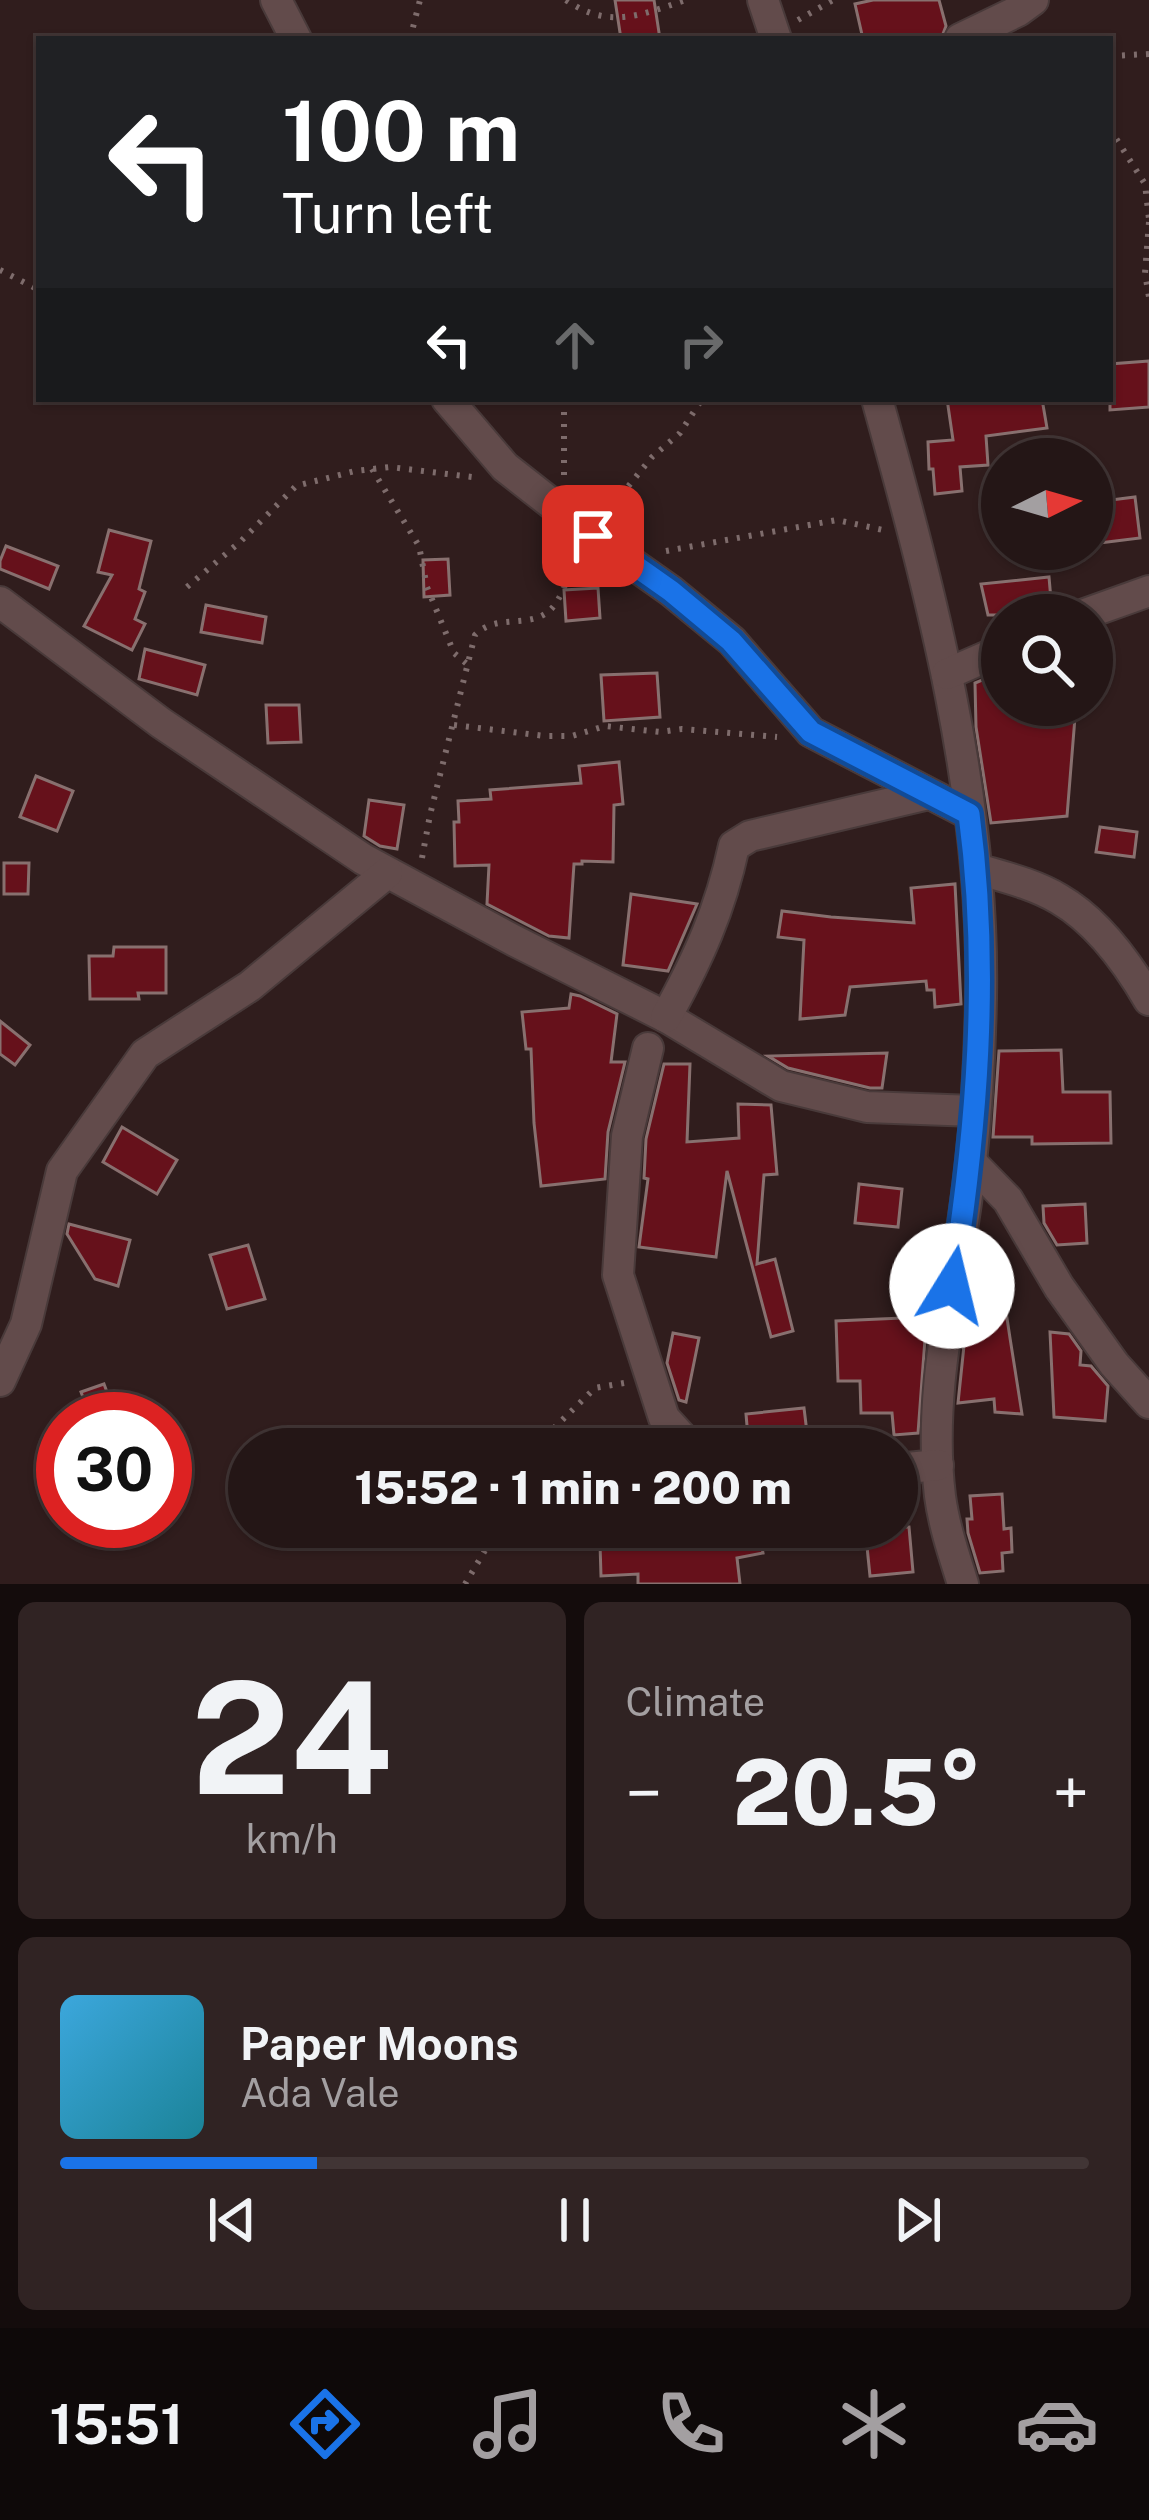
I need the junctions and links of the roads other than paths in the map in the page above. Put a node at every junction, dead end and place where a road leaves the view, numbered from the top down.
1 (276, 0) edge
2 (763, 0) edge
3 (1033, 0) edge
4 (294, 36) edge
5 (775, 36) edge
6 (967, 36) edge
7 (450, 402) edge
8 (879, 402) edge
9 (1149, 591) edge
10 (0, 602) edge
11 (1113, 604) edge
12 (981, 659) edge
13 (947, 674) junction
14 (929, 794) junction
15 (969, 814) junction
16 (976, 868) junction
17 (388, 873) junction
18 (1144, 981) edge
19 (666, 1016) junction
20 (648, 1048) dead end
21 (974, 1111) junction
22 (971, 1162) junction
23 (0, 1381) edge
24 (1149, 1403) edge
25 (673, 1428) edge
26 (938, 1465) junction
27 (918, 1467) edge
28 (963, 1584) edge

1 - 4 street
2 - 5 street
3 - 6 street
7 - 14 street
8 - 13 street
9 - 11 street
10 - 17 street
12 - 13 street
13 - 15 street
14 - 15 street
14 - 19 street
15 - 16 street
16 - 18 street
16 - 21 street
17 - 19 street
17 - 23 street
19 - 21 street
20 - 25 street
21 - 22 street
22 - 24 street
22 - 26 street
26 - 27 street
26 - 28 street

